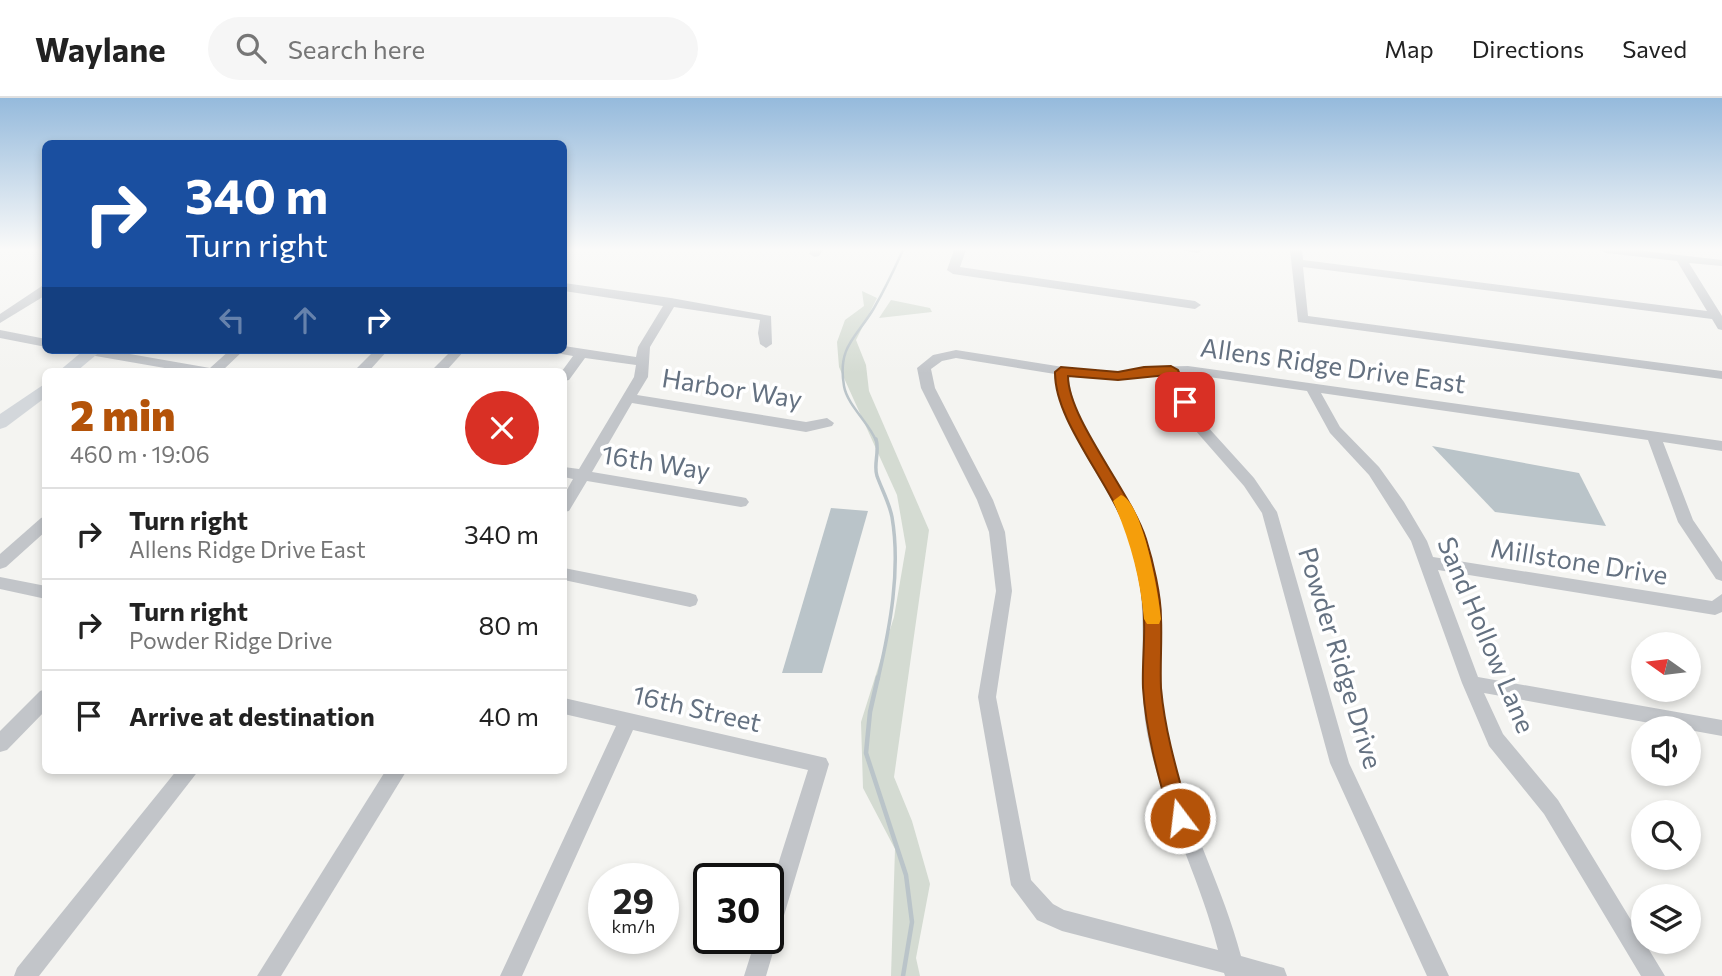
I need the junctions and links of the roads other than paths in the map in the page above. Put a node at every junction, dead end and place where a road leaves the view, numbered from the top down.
1 (592, 291) edge
2 (1098, 291) edge
3 (1300, 291) edge
4 (1521, 291) edge
5 (1701, 291) edge
6 (42, 292) edge
7 (671, 302) junction
8 (1195, 305) dead end
9 (0, 319) edge
10 (1719, 321) edge
11 (0, 334) edge
12 (42, 342) edge
13 (766, 344) dead end
14 (567, 351) edge
15 (582, 353) junction
16 (87, 354) edge
17 (107, 354) edge
18 (233, 354) edge
19 (378, 354) edge
20 (455, 354) edge
21 (642, 362) junction
22 (70, 368) edge
23 (189, 368) edge
24 (217, 368) edge
25 (364, 368) edge
26 (441, 368) edge
27 (1171, 370) junction
28 (1061, 372) junction
29 (567, 373) edge
30 (1722, 375) edge
31 (1311, 387) junction
32 (42, 391) edge
33 (629, 398) junction
34 (0, 423) edge
35 (827, 423) dead end
36 (1653, 435) junction
37 (1722, 446) edge
38 (567, 473) edge
39 (583, 476) junction
40 (567, 502) edge
41 (741, 502) dead end
42 (42, 526) edge
43 (1426, 562) junction
44 (0, 563) edge
45 (567, 575) edge
46 (1722, 575) edge
47 (0, 583) edge
48 (42, 592) edge
49 (690, 600) dead end
50 (1722, 601) edge
51 (1471, 682) junction
52 (42, 701) edge
53 (567, 707) edge
54 (628, 720) junction
55 (1722, 728) edge
56 (0, 744) edge
57 (186, 774) edge
58 (394, 774) edge
59 (784, 879) edge
60 (761, 954) edge
61 (1234, 971) edge
62 (25, 976) edge
63 (268, 976) edge
64 (512, 976) edge
65 (755, 976) edge
66 (1276, 976) edge
67 (1438, 976) edge
68 (1654, 976) edge

1 - 7 street
2 - 8 street
3 - 30 street
4 - 10 street
5 - 10 street
6 - 9 street
7 - 13 street
7 - 21 street
11 - 12 street
14 - 15 street
15 - 21 street
15 - 29 street
16 - 22 main road
17 - 23 street
18 - 24 street
19 - 25 street
20 - 26 street
21 - 33 street
27 - 28 street, Allens Ridge Drive East
27 - 31 street, Allens Ridge Drive East
27 - 67 street, Powder Ridge Drive
28 - 61 street
28 - 61 street, Allens Ridge Drive East
31 - 36 street, Allens Ridge Drive East
31 - 43 street, Sand Hollow Lane
32 - 34 main road
33 - 35 street, Harbor Way
33 - 39 street
36 - 37 street, Allens Ridge Drive East
36 - 46 street, Millstone Drive
38 - 39 street, 16th Way
39 - 40 street
39 - 41 street, 16th Way
42 - 44 street
43 - 50 street, Millstone Drive
43 - 51 street, Sand Hollow Lane
45 - 49 street
47 - 48 street
51 - 55 street
51 - 68 street, Sand Hollow Lane
52 - 56 street
53 - 54 street, 16th Street
54 - 59 street, 16th Street
54 - 64 street
57 - 62 street
58 - 63 street
60 - 65 street
61 - 66 street

